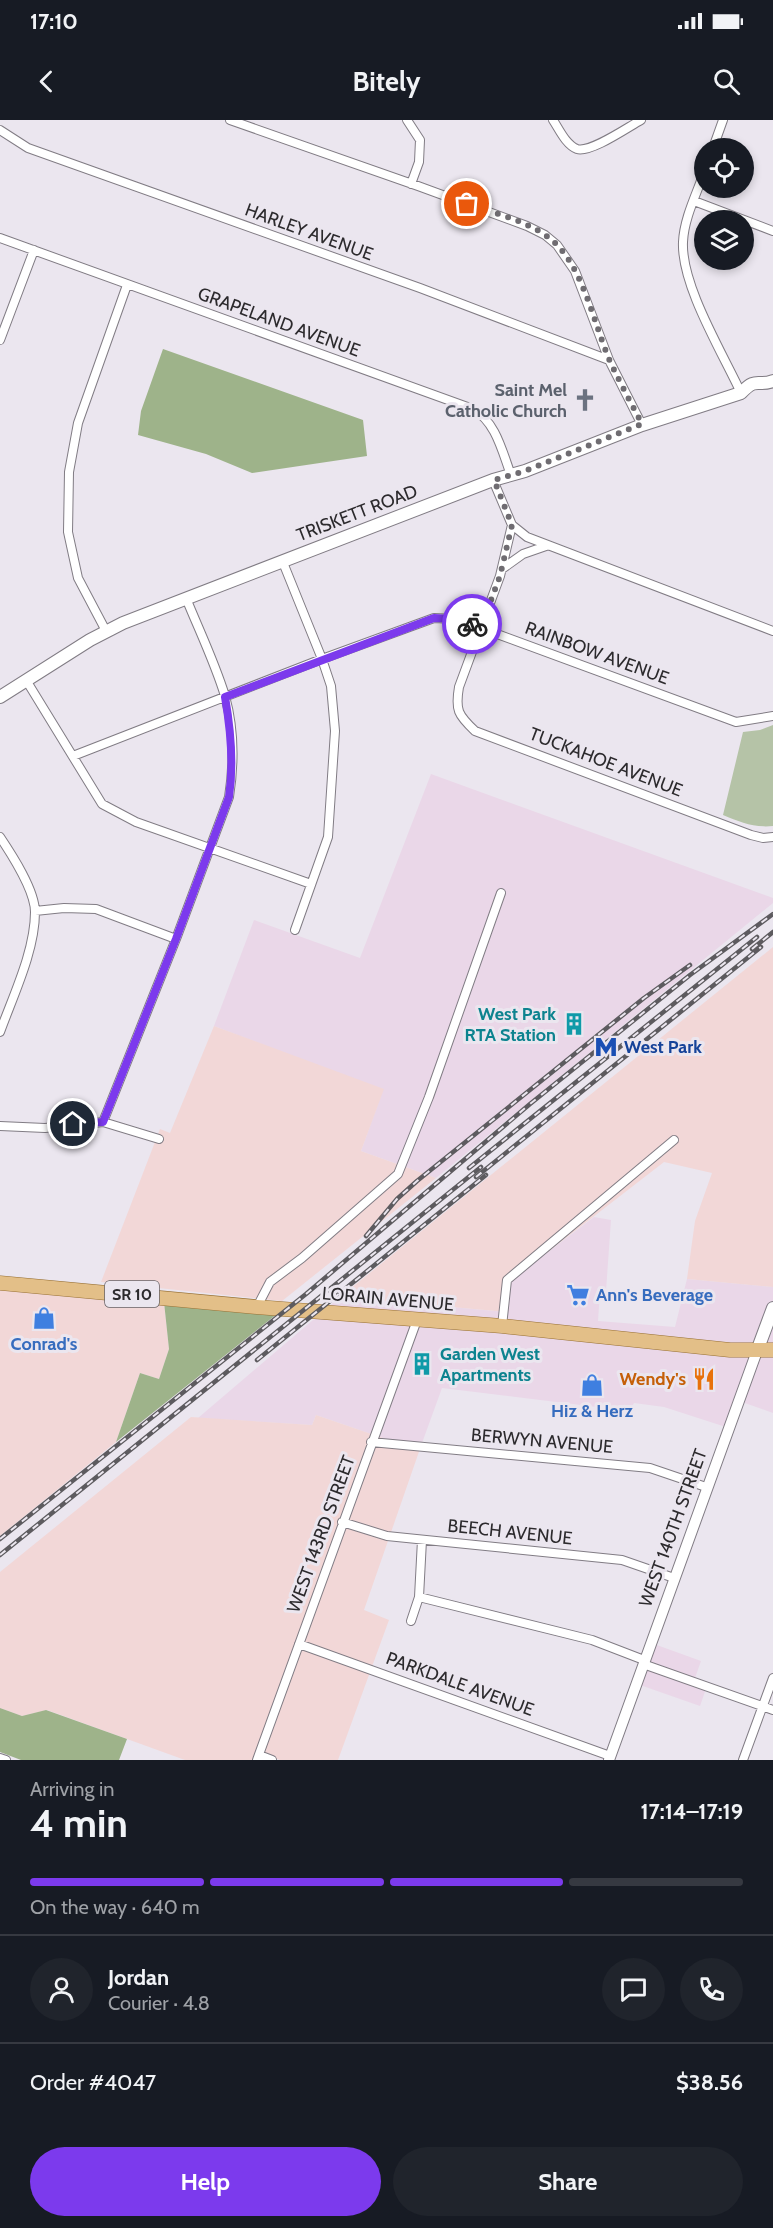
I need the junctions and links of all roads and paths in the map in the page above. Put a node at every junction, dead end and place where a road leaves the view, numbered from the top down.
1 (230, 120) edge
2 (406, 120) edge
3 (553, 120) edge
4 (641, 120) edge
5 (723, 120) edge
6 (0, 130) edge
7 (717, 138) edge
8 (411, 183) junction
9 (695, 198) edge
10 (694, 201) junction
11 (773, 231) edge
12 (0, 238) edge
13 (34, 250) junction
14 (127, 285) junction
15 (0, 340) edge
16 (609, 360) junction
17 (769, 382) edge
18 (741, 393) junction
19 (642, 424) junction
20 (511, 475) junction
21 (494, 480) junction
22 (512, 525) junction
23 (546, 546) junction
24 (282, 560) junction
25 (502, 569) junction
26 (186, 598) junction
27 (481, 627) junction
28 (106, 631) junction
29 (773, 631) edge
30 (322, 659) junction
31 (26, 680) junction
32 (0, 697) edge
33 (225, 697) junction
34 (773, 716) edge
35 (74, 756) junction
36 (0, 837) edge
37 (773, 837) edge
38 (210, 849) junction
39 (311, 884) junction
40 (501, 893) dead end
41 (35, 911) junction
42 (295, 930) dead end
43 (176, 939) junction
44 (0, 1032) edge
45 (103, 1122) junction
46 (0, 1126) edge
47 (159, 1139) dead end
48 (674, 1140) dead end
49 (0, 1282) edge
50 (257, 1306) junction
51 (773, 1308) edge
52 (417, 1320) junction
53 (502, 1326) junction
54 (773, 1350) edge
55 (757, 1351) junction
56 (371, 1442) junction
57 (706, 1487) junction
58 (342, 1522) junction
59 (422, 1540) junction
60 (674, 1578) junction
61 (419, 1597) junction
62 (411, 1621) dead end
63 (299, 1644) junction
64 (644, 1662) junction
65 (773, 1678) edge
66 (763, 1706) junction
67 (773, 1710) edge
68 (0, 1758) edge
69 (258, 1758) edge
70 (609, 1758) edge
71 (6, 1760) edge
72 (272, 1760) edge
73 (743, 1760) edge

1 - 8 street
2 - 8 street
3 - 4 street
5 - 7 street
6 - 16 street, HARLEY AVENUE
8 - 16 street
9 - 10 street
10 - 11 street
10 - 18 street
12 - 13 street, GRAPELAND AVENUE
13 - 14 street, GRAPELAND AVENUE
13 - 15 street
14 - 20 street, GRAPELAND AVENUE
14 - 28 street
16 - 19 street
17 - 18 main road, TRISKETT ROAD
18 - 19 main road, TRISKETT ROAD
19 - 20 main road, TRISKETT ROAD
20 - 21 main road, TRISKETT ROAD
21 - 22 street
21 - 24 main road, TRISKETT ROAD
22 - 23 street
22 - 25 street
23 - 25 street
23 - 29 street
24 - 26 main road, TRISKETT ROAD
24 - 30 street
25 - 27 street
26 - 28 main road, TRISKETT ROAD
26 - 33 street
27 - 30 street, RAINBOW AVENUE
27 - 34 street, RAINBOW AVENUE
27 - 37 street, TUCKAHOE AVENUE
28 - 31 main road, TRISKETT ROAD
30 - 33 street, RAINBOW AVENUE
30 - 39 street
31 - 32 main road, TRISKETT ROAD
31 - 35 street
33 - 35 street, RAINBOW AVENUE
33 - 38 street
35 - 38 street
36 - 41 street
38 - 39 street
38 - 43 street
39 - 42 street
40 - 50 street
41 - 43 street
41 - 44 street
43 - 45 street
45 - 46 street
45 - 47 street
48 - 53 street
49 - 50 main road, LORAIN AVENUE / SR 10
50 - 52 main road, LORAIN AVENUE / SR 10
51 - 55 main road, WEST 140TH STREET
52 - 53 main road, LORAIN AVENUE / SR 10
52 - 56 street, WEST 143RD STREET
53 - 55 main road, LORAIN AVENUE / SR 10
54 - 55 main road, LORAIN AVENUE / SR 10
55 - 57 street, WEST 140TH STREET
56 - 57 street, BERWYN AVENUE
56 - 58 street, WEST 143RD STREET
57 - 60 street, WEST 140TH STREET
58 - 59 street, BEECH AVENUE
58 - 63 street, WEST 143RD STREET
59 - 60 street, BEECH AVENUE
59 - 61 street
60 - 64 street, WEST 140TH STREET
61 - 62 street
61 - 64 street
63 - 69 street, WEST 143RD STREET
63 - 70 street, PARKDALE AVENUE
64 - 66 street
64 - 70 street, WEST 140TH STREET
65 - 66 street
66 - 67 street
66 - 73 street
68 - 71 street
69 - 72 street

